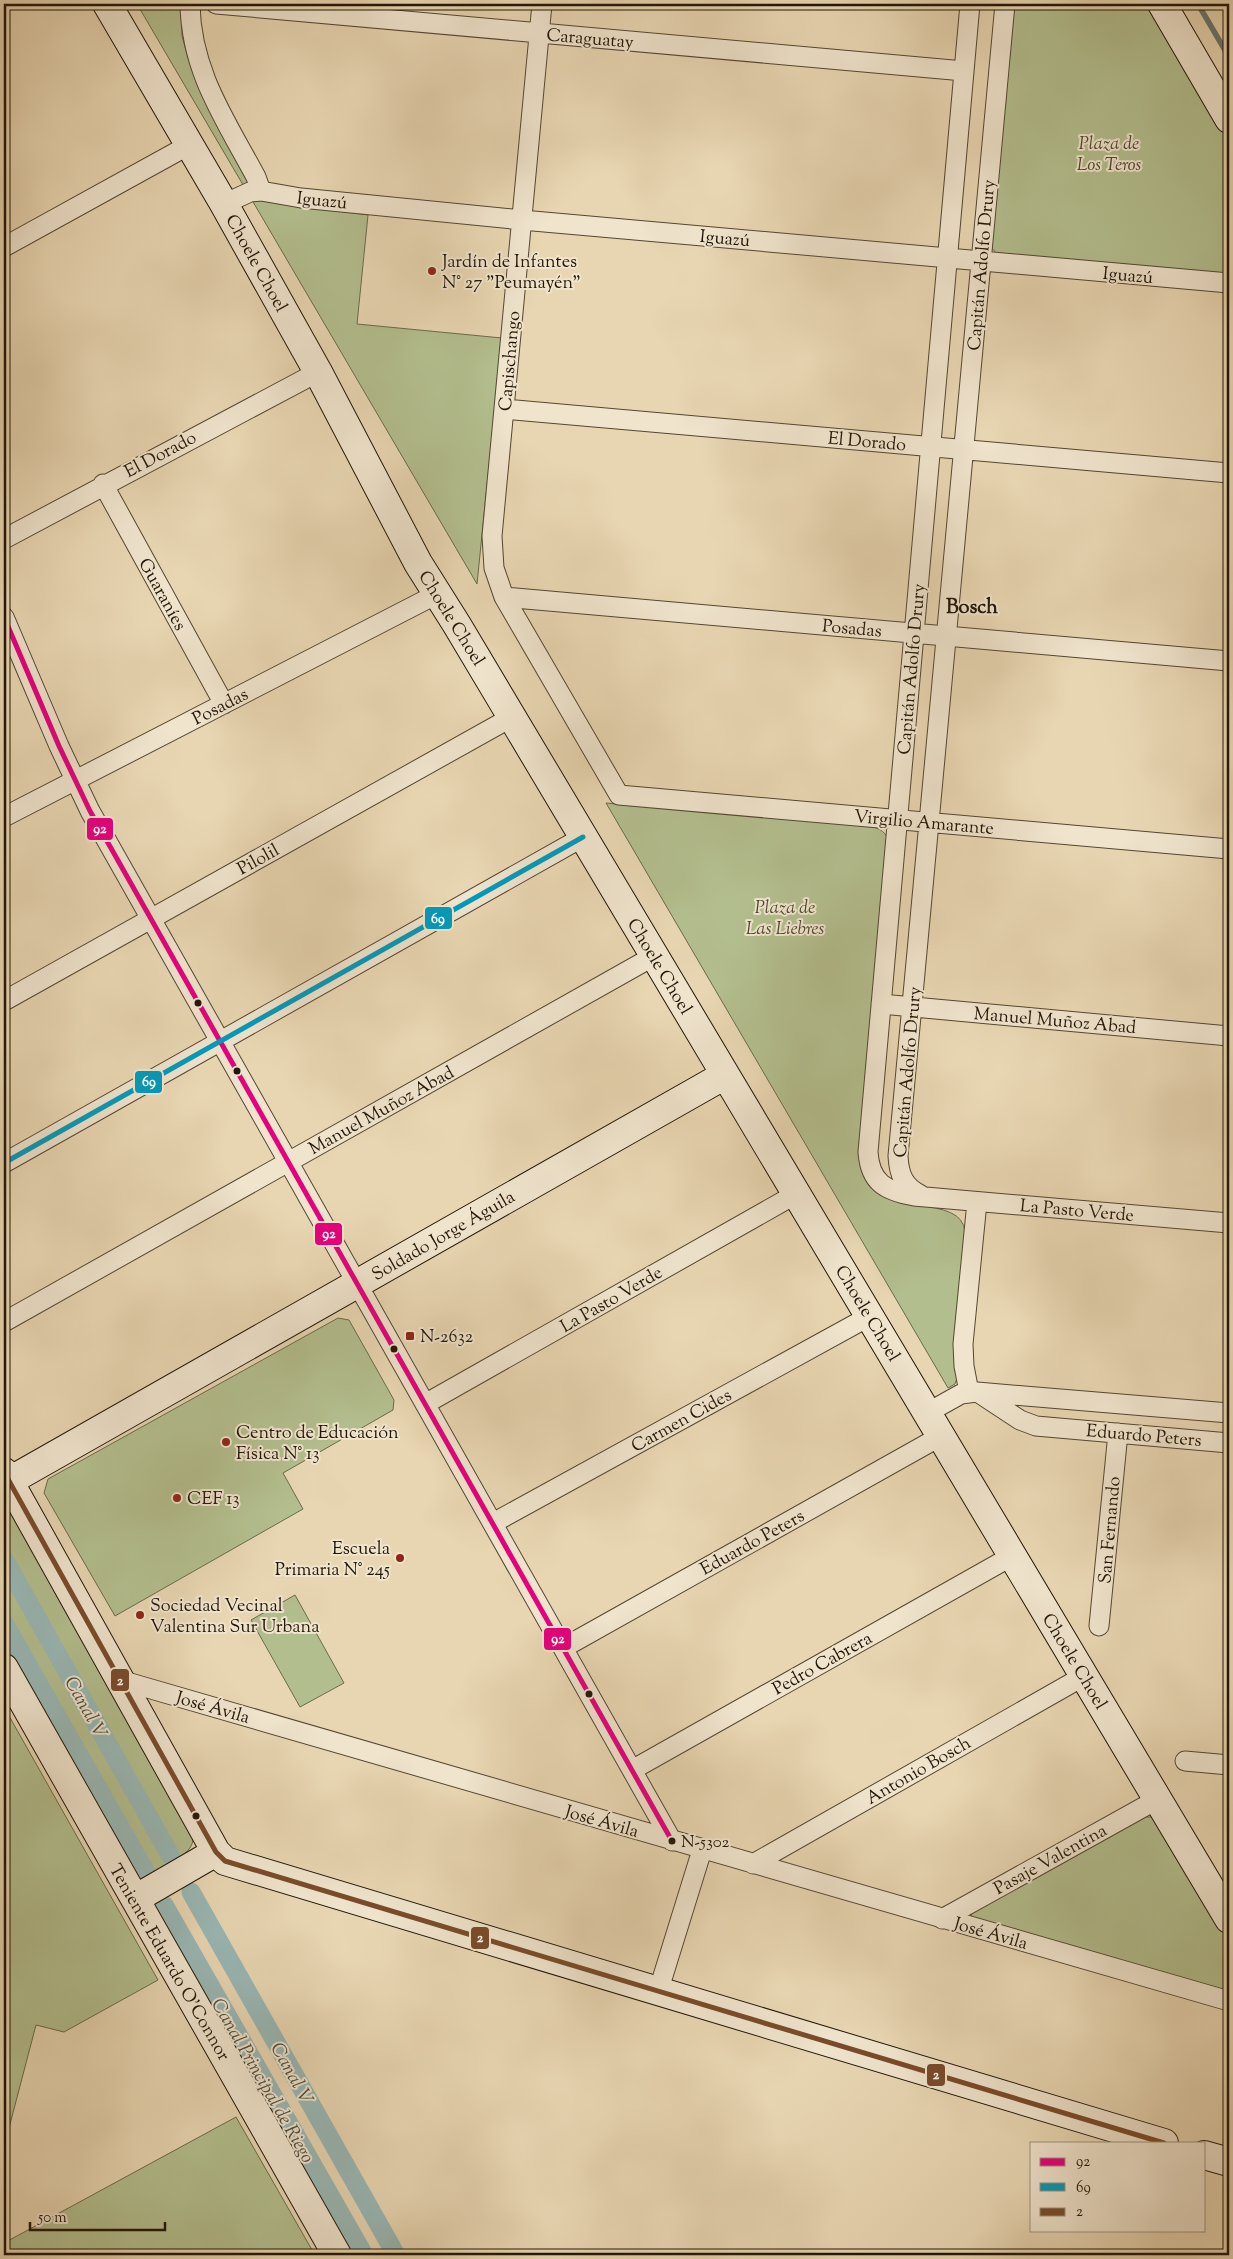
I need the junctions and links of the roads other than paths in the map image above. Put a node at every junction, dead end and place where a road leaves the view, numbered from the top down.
1 (107, 4) edge
2 (190, 4) edge
3 (216, 4) edge
4 (542, 4) edge
5 (970, 4) edge
6 (1005, 4) edge
7 (1162, 4) edge
8 (540, 34) junction
9 (964, 72) junction
10 (1229, 120) edge
11 (189, 145) junction
12 (261, 191) junction
13 (224, 204) junction
14 (522, 220) junction
15 (4, 248) edge
16 (947, 258) junction
17 (981, 262) junction
18 (1229, 283) edge
19 (318, 372) junction
20 (504, 409) junction
21 (930, 447) junction
22 (963, 450) junction
23 (1229, 473) edge
24 (103, 484) junction
25 (4, 539) edge
26 (437, 594) junction
27 (504, 597) junction
28 (4, 617) edge
29 (914, 633) junction
30 (946, 636) junction
31 (1229, 661) edge
32 (224, 704) junction
33 (512, 717) junction
34 (75, 780) junction
35 (4, 817) edge
36 (897, 820) junction
37 (929, 823) junction
38 (583, 837) junction
39 (1229, 849) edge
40 (151, 918) junction
41 (654, 956) junction
42 (4, 1001) edge
43 (881, 1004) junction
44 (912, 1007) junction
45 (1229, 1036) edge
46 (221, 1041) junction
47 (726, 1075) junction
48 (289, 1162) junction
49 (4, 1163) edge
50 (796, 1194) junction
51 (924, 1197) junction
52 (977, 1202) junction
53 (1229, 1224) edge
54 (357, 1284) junction
55 (870, 1316) junction
56 (4, 1322) edge
57 (973, 1392) junction
58 (426, 1404) junction
59 (1229, 1413) edge
60 (934, 1424) junction
61 (1118, 1433) junction
62 (1229, 1443) edge
63 (6, 1479) edge
64 (492, 1524) junction
65 (1012, 1556) junction
66 (1099, 1626) dead end
67 (563, 1648) junction
68 (4, 1668) edge
69 (1084, 1676) junction
70 (120, 1680) junction
71 (1185, 1761) dead end
72 (1229, 1765) edge
73 (632, 1770) junction
74 (1158, 1799) junction
75 (672, 1841) junction
76 (702, 1850) junction
77 (216, 1852) junction
78 (753, 1864) junction
79 (135, 1899) junction
80 (1229, 1918) edge
81 (942, 1919) junction
82 (658, 1992) junction
83 (1229, 2001) edge
84 (1161, 2142) edge
85 (1206, 2156) edge
86 (1229, 2162) edge
87 (337, 2255) edge

1 - 11 street, Choele Choel
2 - 12 street
3 - 8 street, Caraguatay
4 - 8 street, Capischango
5 - 9 street, Capitán Adolfo Drury
6 - 17 street, Capitán Adolfo Drury
7 - 10 street
8 - 9 street, Caraguatay
8 - 14 street, Capischango
9 - 16 street, Capitán Adolfo Drury
11 - 13 street, Choele Choel
11 - 15 street
12 - 13 street, Iguazú
12 - 14 street, Iguazú
13 - 19 street, Choele Choel
14 - 16 street, Iguazú
14 - 20 street, Capischango
16 - 17 street, Iguazú
16 - 21 street, Capitán Adolfo Drury
17 - 18 street, Iguazú
17 - 22 street, Capitán Adolfo Drury
19 - 24 street, El Dorado
19 - 26 street, Choele Choel
20 - 21 street, El Dorado
20 - 27 street, Capischango
21 - 22 street, El Dorado
21 - 29 street, Capitán Adolfo Drury
22 - 23 street, El Dorado
22 - 30 street, Capitán Adolfo Drury
24 - 25 street, El Dorado
24 - 32 street, Guaraníes
26 - 32 street, Posadas
26 - 33 street, Choele Choel
27 - 29 street, Posadas
27 - 36 street, Virgilio Amarante
28 - 34 street
29 - 30 street, Posadas
29 - 36 street, Capitán Adolfo Drury
30 - 31 street, Posadas
30 - 37 street, Capitán Adolfo Drury
32 - 34 street, Posadas
33 - 38 street, Choele Choel
33 - 40 street, Pilolil
34 - 35 street, Posadas
34 - 40 street
36 - 37 street, Virgilio Amarante
36 - 43 street, Capitán Adolfo Drury
37 - 39 street, Virgilio Amarante
37 - 44 street, Capitán Adolfo Drury
38 - 41 street, Choele Choel
38 - 46 street
40 - 42 street, Pilolil
40 - 46 street
41 - 47 street, Choele Choel
41 - 48 street, Manuel Muñoz Abad
43 - 44 street, Manuel Muñoz Abad
43 - 51 street, Capitán Adolfo Drury
44 - 45 street, Manuel Muñoz Abad
44 - 51 street, Capitán Adolfo Drury
46 - 48 street
46 - 49 street
47 - 50 street, Choele Choel
47 - 54 street, Soldado Jorge Águila
48 - 54 street
48 - 56 street, Manuel Muñoz Abad
50 - 55 street, Choele Choel
50 - 58 street, La Pasto Verde
51 - 52 street, La Pasto Verde
52 - 53 street, La Pasto Verde
52 - 57 street
54 - 58 street
54 - 63 street, Soldado Jorge Águila
55 - 60 street, Choele Choel
55 - 64 street, Carmen Cides
57 - 59 street, Eduardo Peters
57 - 60 street, Eduardo Peters
57 - 61 street, Eduardo Peters
58 - 64 street
60 - 65 street, Choele Choel
60 - 67 street, Eduardo Peters
61 - 62 street, Eduardo Peters
61 - 66 street, San Fernando
63 - 70 street
64 - 67 street
65 - 69 street, Choele Choel
65 - 73 street, Pedro Cabrera
67 - 73 street
68 - 79 street, Teniente Eduardo O'Connor
69 - 74 street, Choele Choel
69 - 78 street, Antonio Bosch
70 - 75 street, José Ávila
70 - 77 street
71 - 72 street
73 - 75 street
74 - 80 street, Choele Choel
74 - 81 street, Pasaje Valentina
75 - 76 street, José Ávila
76 - 78 street, José Ávila
76 - 82 street
77 - 79 street
77 - 82 street
78 - 81 street, José Ávila
79 - 87 street, Teniente Eduardo O'Connor
81 - 83 street, José Ávila
82 - 84 street
85 - 86 street

